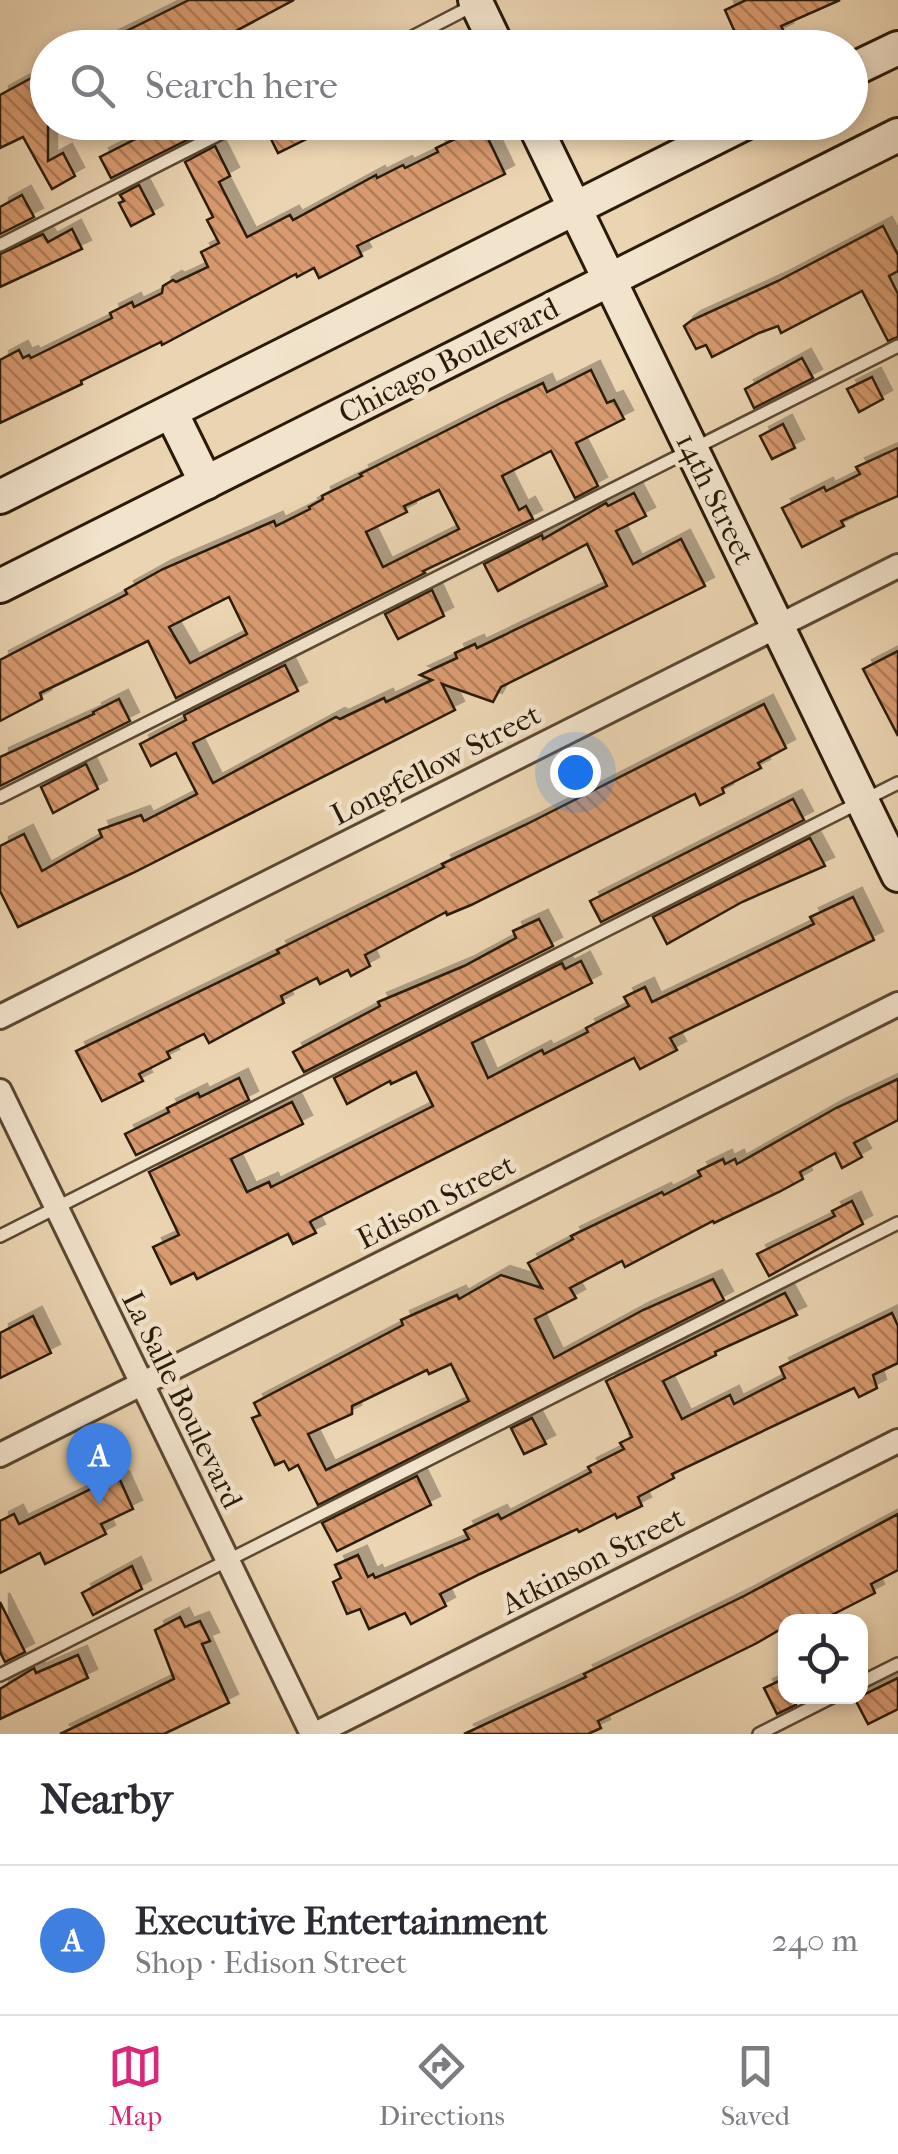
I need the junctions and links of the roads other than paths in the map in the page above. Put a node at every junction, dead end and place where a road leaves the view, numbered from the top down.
1 (479, 1) edge
2 (425, 30) edge
3 (491, 30) edge
4 (898, 48) edge
5 (868, 62) edge
6 (898, 136) edge
7 (207, 140) edge
8 (541, 140) edge
9 (711, 140) edge
10 (574, 209) junction
11 (0, 245) edge
12 (609, 281) junction
13 (898, 346) edge
14 (170, 412) junction
15 (691, 450) junction
16 (206, 483) junction
17 (0, 497) edge
18 (898, 566) edge
19 (0, 586) edge
20 (777, 626) junction
21 (898, 783) edge
22 (0, 796) edge
23 (862, 801) junction
24 (898, 875) edge
25 (898, 1004) edge
26 (0, 1017) edge
27 (0, 1091) edge
28 (55, 1208) junction
29 (898, 1223) edge
30 (0, 1236) edge
31 (141, 1384) junction
32 (898, 1440) edge
33 (0, 1455) edge
34 (228, 1562) junction
35 (898, 1664) edge
36 (0, 1675) edge
37 (868, 1679) edge
38 (818, 1704) edge
39 (313, 1734) edge
40 (760, 1734) edge

1 - 2 lane
1 - 3 street
4 - 5 street
6 - 12 street, Chicago Boulevard
7 - 11 lane
8 - 10 street, 14th Street
9 - 10 street
10 - 12 street, 14th Street
10 - 14 street
12 - 15 street, 14th Street
12 - 16 street, Chicago Boulevard
13 - 15 lane
14 - 16 street
14 - 17 street
15 - 20 street, 14th Street
15 - 22 lane
16 - 19 street, Chicago Boulevard
18 - 20 street, Longfellow Street
20 - 23 street, 14th Street
20 - 26 street, Longfellow Street
21 - 23 lane
23 - 24 street, 14th Street
23 - 28 lane
25 - 31 street, Edison Street
27 - 28 street, La Salle Boulevard
28 - 30 lane
28 - 31 street, La Salle Boulevard
29 - 34 lane
31 - 33 street, Edison Street
31 - 34 street, La Salle Boulevard
32 - 39 street, Atkinson Street
34 - 36 lane
34 - 39 street, La Salle Boulevard
35 - 37 lane
38 - 40 lane

